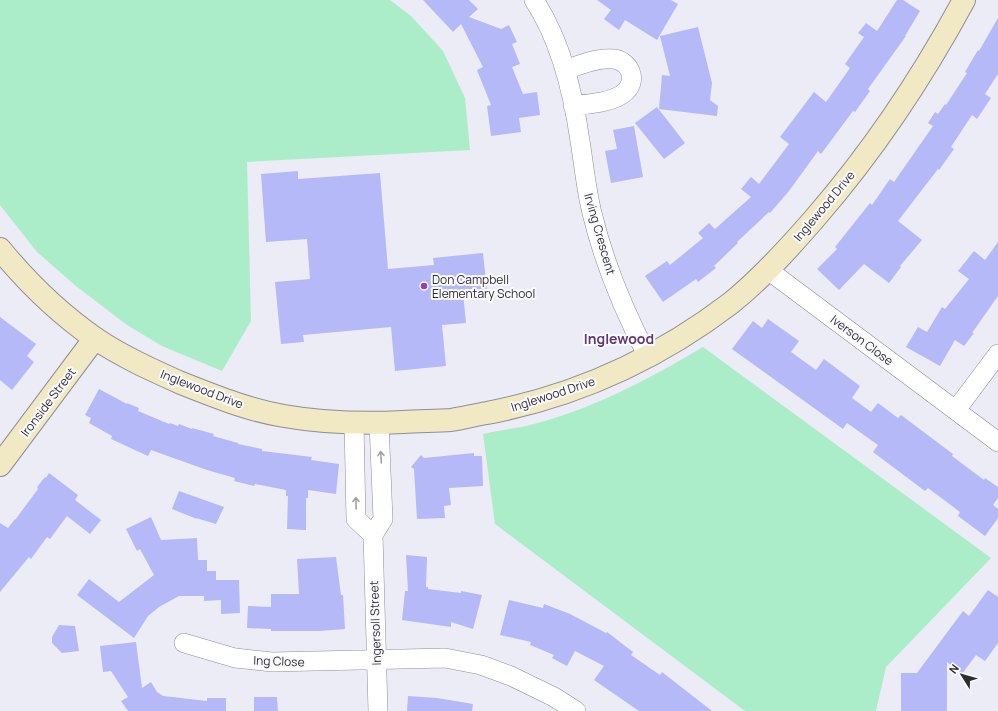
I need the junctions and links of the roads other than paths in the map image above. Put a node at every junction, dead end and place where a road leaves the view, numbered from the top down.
1 (534, 0) edge
2 (964, 0) edge
3 (566, 70) junction
4 (573, 105) junction
5 (0, 249) edge
6 (768, 270) junction
7 (95, 338) junction
8 (998, 354) edge
9 (648, 357) junction
10 (956, 410) junction
11 (354, 423) junction
12 (379, 423) junction
13 (998, 442) edge
14 (0, 465) edge
15 (373, 535) junction
16 (184, 643) dead end
17 (376, 659) junction
18 (378, 711) edge
19 (576, 711) edge

1 - 3 street, Irving Crescent
2 - 6 street, Inglewood Drive
3 - 4 street, Irving Crescent
3 - 4 street
4 - 9 street, Irving Crescent
5 - 7 street, Inglewood Drive
6 - 9 street, Inglewood Drive
6 - 10 street, Iverson Close
7 - 11 street, Inglewood Drive
7 - 14 street, Ironside Street
8 - 10 street
9 - 12 street, Inglewood Drive
10 - 13 street, Iverson Close
11 - 12 street, Inglewood Drive
15 -> 11 street
15 -> 12 street
15 - 17 street, Ingersoll Street
16 - 17 street, Ing Close
17 - 18 street, Ingersoll Street
17 - 19 street, Ing Close

